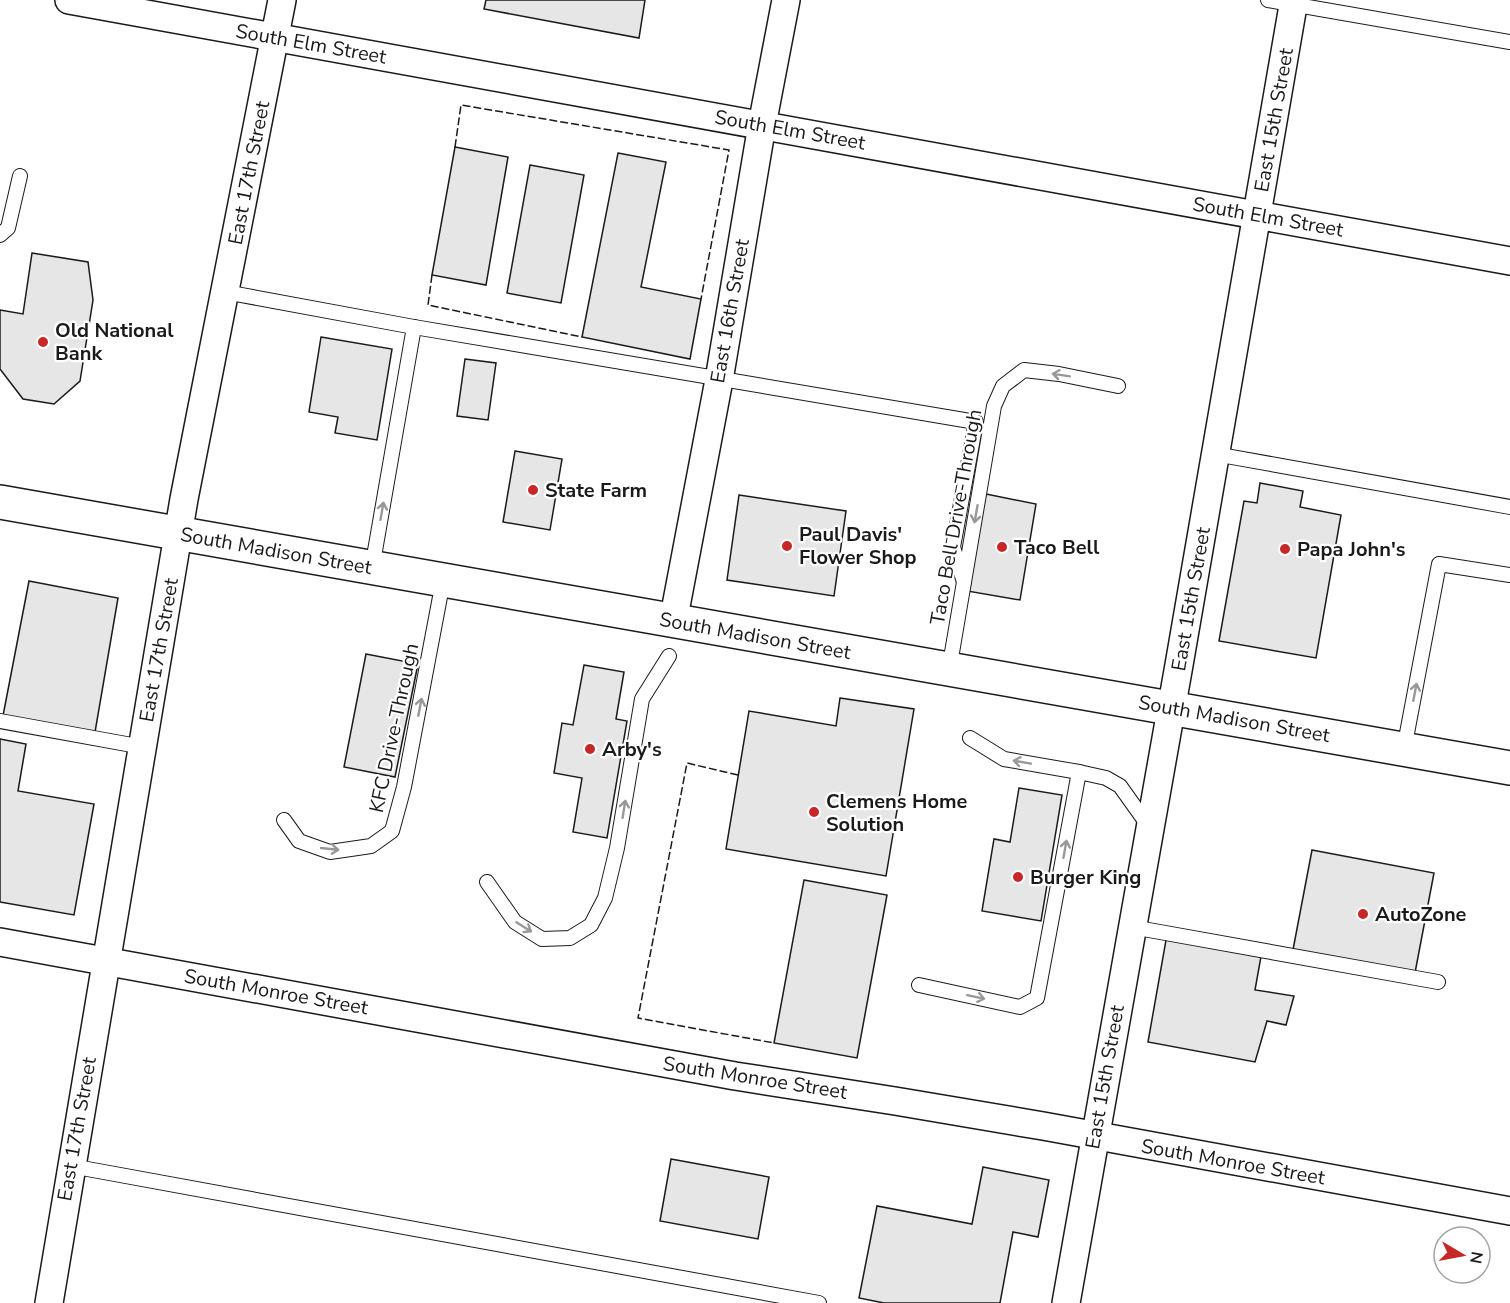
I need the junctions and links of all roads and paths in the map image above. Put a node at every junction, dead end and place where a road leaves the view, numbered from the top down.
1 (69, 0) edge
2 (282, 0) edge
3 (786, 0) edge
4 (1285, 2) edge
5 (275, 37) junction
6 (1510, 42) edge
7 (762, 125) junction
8 (20, 176) dead end
9 (1257, 215) junction
10 (0, 235) edge
11 (1510, 261) edge
12 (225, 292) junction
13 (414, 327) junction
14 (719, 380) junction
15 (1118, 386) dead end
16 (1215, 454) junction
17 (0, 501) edge
18 (1510, 507) edge
19 (179, 534) junction
20 (372, 568) junction
21 (1509, 574) edge
22 (443, 581) junction
23 (964, 582) junction
24 (673, 622) junction
25 (669, 656) dead end
26 (949, 670) junction
27 (1172, 709) junction
28 (0, 721) edge
29 (970, 738) dead end
30 (143, 747) junction
31 (1404, 749) junction
32 (1510, 768) edge
33 (1079, 772) junction
34 (284, 820) dead end
35 (1150, 828) junction
36 (487, 882) dead end
37 (1132, 927) junction
38 (0, 942) edge
39 (106, 962) junction
40 (1438, 982) dead end
41 (919, 985) dead end
42 (1094, 1137) junction
43 (71, 1166) junction
44 (1510, 1211) edge
45 (49, 1303) edge
46 (819, 1303) edge
47 (1066, 1303) edge

1 - 5 street, South Elm Street
2 - 5 street, East 17th Street
3 - 7 street, East 16th Street
4 - 6 lane
4 - 9 street, East 15th Street
5 - 7 street, South Elm Street
5 - 12 street, East 17th Street
7 - 9 street, South Elm Street
7 - 14 street, East 16th Street
8 - 10 lane
9 - 11 street, South Elm Street
9 - 16 street, East 15th Street
12 - 13 lane
12 - 19 street, East 17th Street
13 - 14 lane
20 -> 13 lane
14 - 23 lane
14 - 24 street, East 16th Street
15 -> 23 lane, Taco Bell Drive-Through
16 - 18 lane
16 - 27 street, East 15th Street
17 - 19 main road, South Madison Street
19 - 20 main road, South Madison Street
19 - 30 street, East 17th Street
20 - 22 main road, South Madison Street
31 -> 21 lane
22 - 24 main road, South Madison Street
34 -> 22 lane, KFC Drive-Through
23 - 26 lane, Taco Bell Drive-Through
24 - 26 main road, South Madison Street
36 -> 25 lane
26 - 27 main road, South Madison Street
27 - 31 main road, South Madison Street
27 - 35 street, East 15th Street
28 - 30 lane
33 -> 29 lane
30 - 39 street, East 17th Street
31 - 32 main road, South Madison Street
33 - 35 lane
41 -> 33 lane
35 - 37 street, East 15th Street
37 - 40 lane
37 - 42 street, East 15th Street
38 - 39 street, South Monroe Street
39 - 42 street, South Monroe Street
39 - 43 street, East 17th Street
42 - 44 street, South Monroe Street
42 - 47 street, East 15th Street
43 - 45 street, East 17th Street
43 - 46 lane

